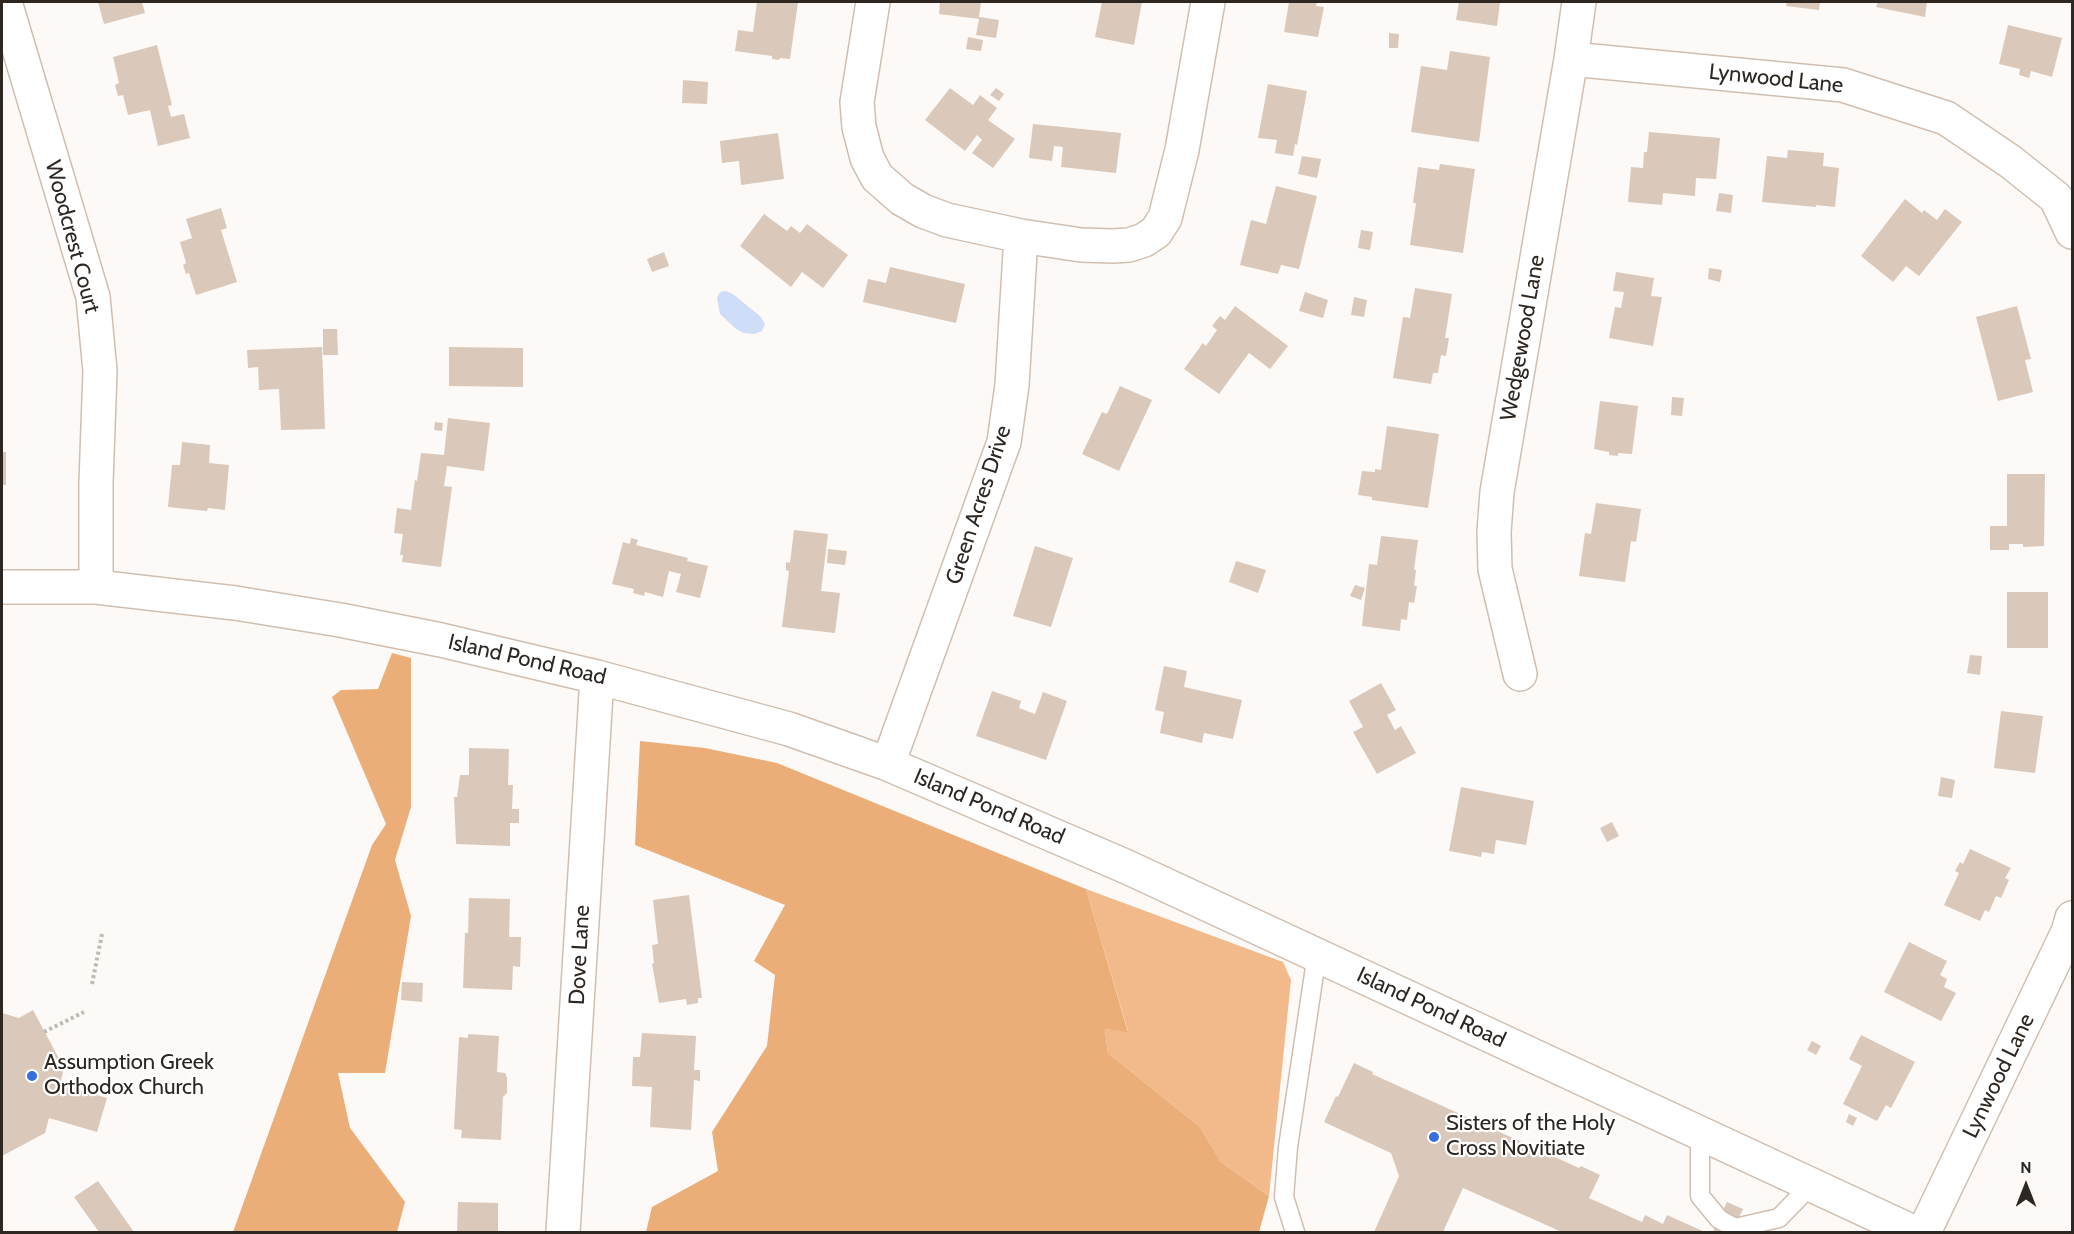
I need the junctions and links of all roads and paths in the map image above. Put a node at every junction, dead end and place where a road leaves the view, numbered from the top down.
1 (5, 2) edge
2 (873, 2) edge
3 (1208, 2) edge
4 (1579, 2) edge
5 (1571, 59) junction
6 (2064, 191) edge
7 (2073, 232) edge
8 (1021, 236) junction
9 (2, 587) edge
10 (96, 587) junction
11 (1520, 674) dead end
12 (597, 676) junction
13 (888, 764) junction
14 (2073, 918) edge
15 (102, 934) dead end
16 (1317, 954) junction
17 (92, 984) dead end
18 (84, 1012) dead end
19 (44, 1032) dead end
20 (1700, 1134) junction
21 (1810, 1186) junction
22 (563, 1233) edge
23 (1295, 1233) edge
24 (1913, 1233) edge
25 (1924, 1233) edge

1 - 10 street, Woodcrest Court
2 - 8 street
3 - 8 street
4 - 5 street, Wedgewood Lane
5 - 6 street, Lynwood Lane
5 - 11 street, Wedgewood Lane
6 - 7 street, Lynwood Lane
8 - 13 street, Green Acres Drive
9 - 10 street, Island Pond Road
10 - 12 street, Island Pond Road
12 - 13 street, Island Pond Road
12 - 22 street, Dove Lane
13 - 16 street, Island Pond Road
14 - 25 street, Lynwood Lane
15 - 17 path
16 - 20 street, Island Pond Road
16 - 23 lane
18 - 19 path
20 - 21 street, Island Pond Road
20 - 21 lane
21 - 24 street, Island Pond Road

